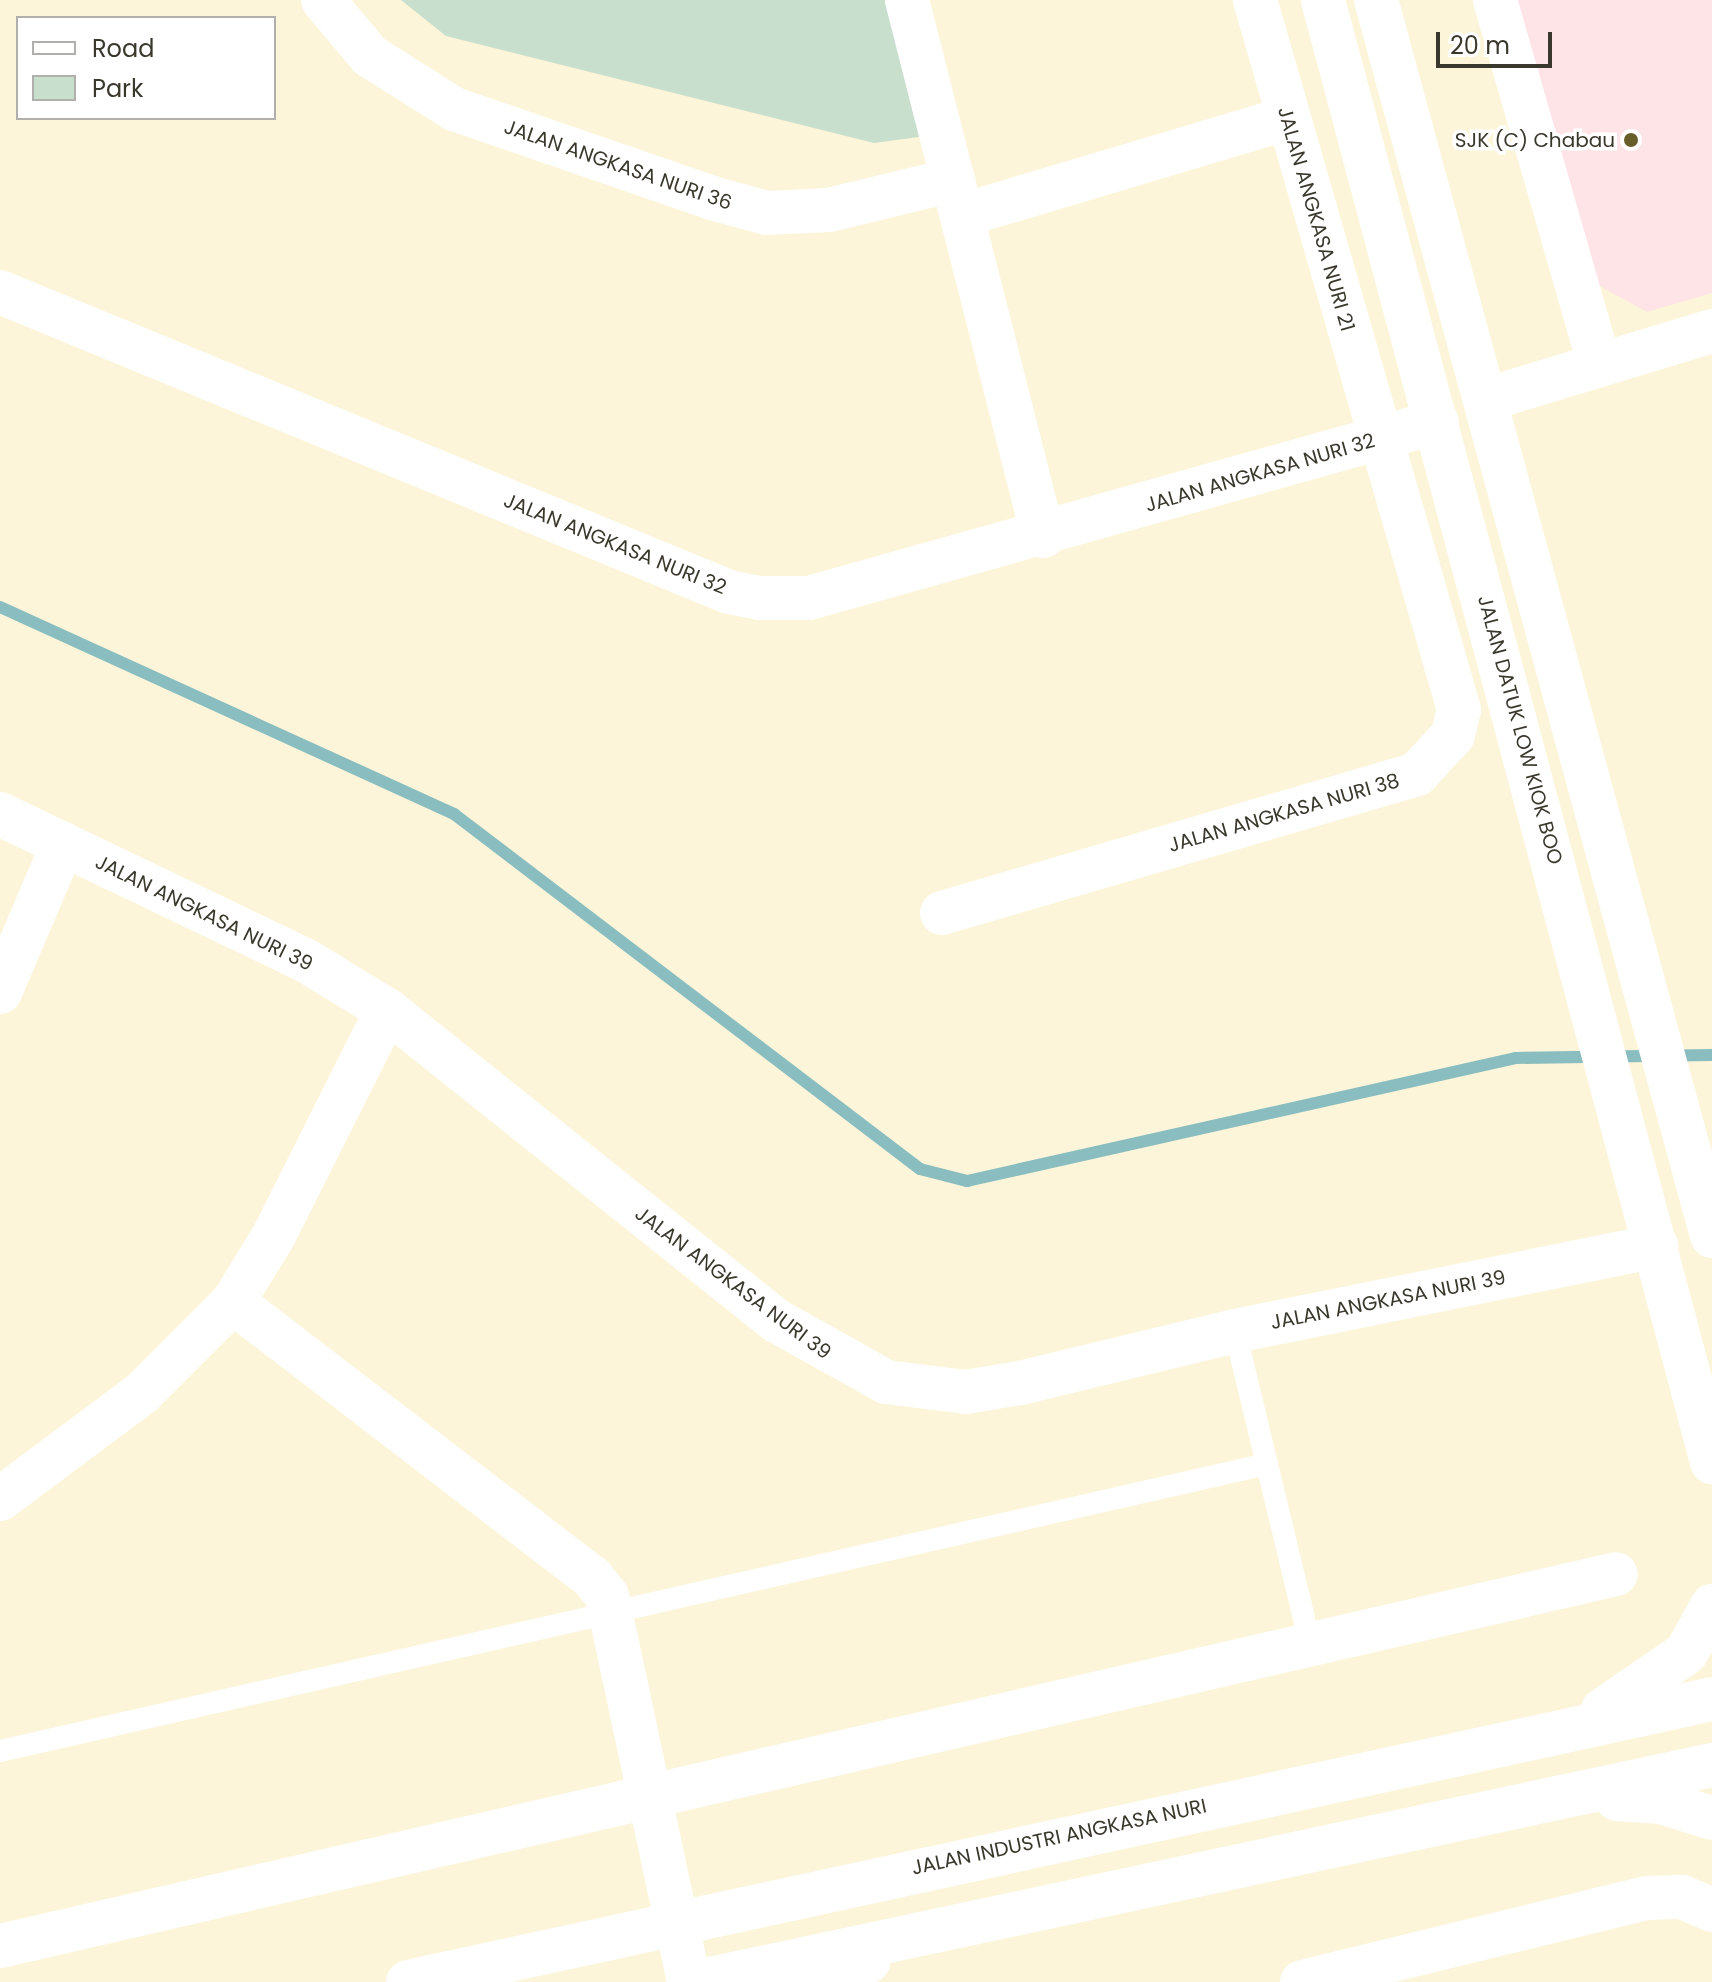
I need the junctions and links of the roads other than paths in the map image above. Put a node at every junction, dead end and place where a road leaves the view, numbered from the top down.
1 (323, 0) edge
2 (907, 0) edge
3 (1255, 0) edge
4 (1323, 0) edge
5 (1376, 0) edge
6 (1495, 0) edge
7 (1288, 118) junction
8 (958, 197) junction
9 (0, 292) edge
10 (1712, 331) edge
11 (1600, 365) junction
12 (1488, 399) junction
13 (1437, 422) junction
14 (1378, 439) junction
15 (1043, 536) junction
16 (0, 814) edge
17 (63, 844) junction
18 (942, 913) dead end
19 (0, 992) edge
20 (387, 1010) junction
21 (1712, 1236) edge
22 (1657, 1246) junction
23 (233, 1302) junction
24 (1235, 1331) junction
25 (1712, 1462) edge
26 (1267, 1464) junction
27 (0, 1499) edge
28 (1616, 1574) dead end
29 (1712, 1606) edge
30 (610, 1613) junction
31 (1310, 1643) junction
32 (1712, 1699) edge
33 (1565, 1728) junction
34 (0, 1751) edge
35 (1712, 1765) edge
36 (651, 1796) junction
37 (1569, 1800) junction
38 (1712, 1818) edge
39 (1152, 1881) junction
40 (1712, 1910) edge
41 (677, 1923) junction
42 (0, 1946) edge
43 (408, 1982) edge
44 (689, 1982) edge
45 (696, 1982) edge
46 (807, 1982) edge
47 (1302, 1982) edge

1 - 8 street, JALAN ANGKASA NURI 36
2 - 8 street
3 - 7 street, JALAN ANGKASA NURI 21
4 - 13 street, JALAN DATUK LOW KIOK BOO
5 - 12 street
6 - 11 street
7 - 8 street, JALAN ANGKASA NURI 36
7 - 14 street, JALAN ANGKASA NURI 21
8 - 15 street
9 - 15 street, JALAN ANGKASA NURI 32
10 - 11 street
11 - 12 street
12 - 21 street
13 - 14 street, JALAN ANGKASA NURI 32
13 - 22 street, JALAN DATUK LOW KIOK BOO
14 - 15 street, JALAN ANGKASA NURI 32
14 - 18 street, JALAN ANGKASA NURI 38
16 - 17 street, JALAN ANGKASA NURI 39
17 - 19 street
17 - 20 street, JALAN ANGKASA NURI 39
20 - 23 street
20 - 24 street, JALAN ANGKASA NURI 39
22 - 24 street, JALAN ANGKASA NURI 39
22 - 25 street, JALAN DATUK LOW KIOK BOO
23 - 27 street
23 - 30 street
24 - 26 lane
26 - 30 lane
26 - 31 lane
28 - 31 street
29 - 33 street
30 - 34 lane
30 - 36 street
31 - 36 street
32 - 33 street, JALAN INDUSTRI ANGKASA NURI
33 - 41 street, JALAN INDUSTRI ANGKASA NURI
35 - 37 street
36 - 41 street
36 - 42 street
37 - 38 street
37 - 39 street
39 - 45 street
39 - 46 street
40 - 47 street
41 - 43 street, JALAN INDUSTRI ANGKASA NURI
41 - 44 street

